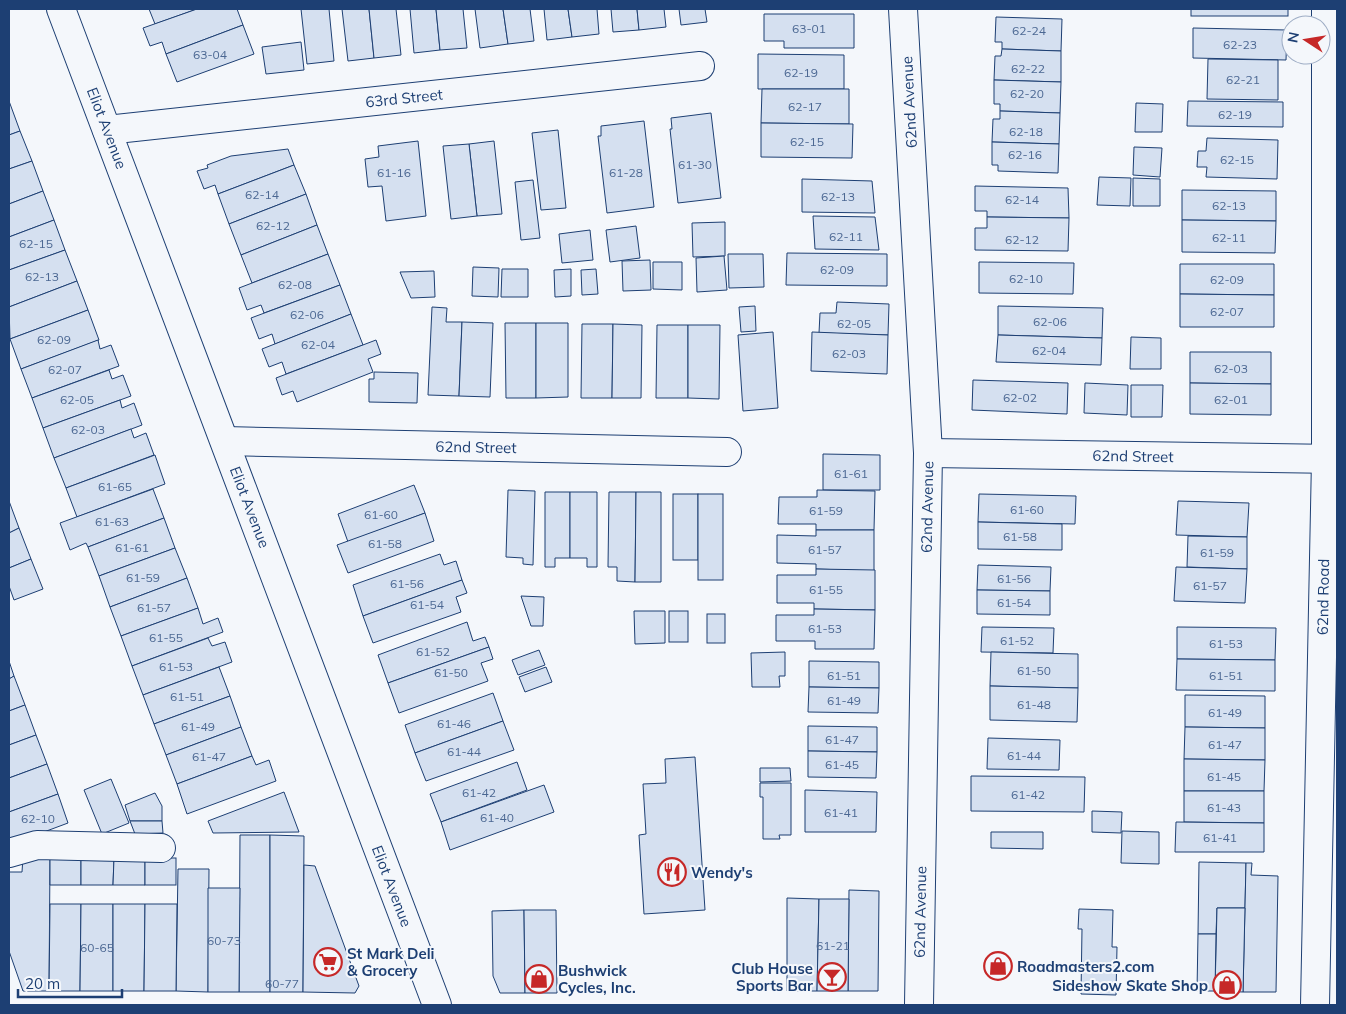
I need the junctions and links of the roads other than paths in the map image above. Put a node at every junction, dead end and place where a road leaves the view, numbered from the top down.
1 (62, 9) edge
2 (903, 9) edge
3 (1326, 9) edge
4 (700, 66) dead end
5 (107, 130) junction
6 (225, 441) junction
7 (726, 452) dead end
8 (928, 453) junction
9 (1331, 459) edge
10 (161, 848) dead end
11 (9, 853) edge
12 (437, 1005) edge
13 (919, 1005) edge
14 (1315, 1005) edge

1 - 5 street, Eliot Avenue
2 - 8 street, 62nd Avenue
3 - 9 street, 62nd Road
4 - 5 street, 63rd Street
5 - 6 street, Eliot Avenue
6 - 7 street, 62nd Street
6 - 12 street, Eliot Avenue
8 - 9 street, 62nd Street
8 - 13 street, 62nd Avenue
9 - 14 street, 62nd Road
10 - 11 street

